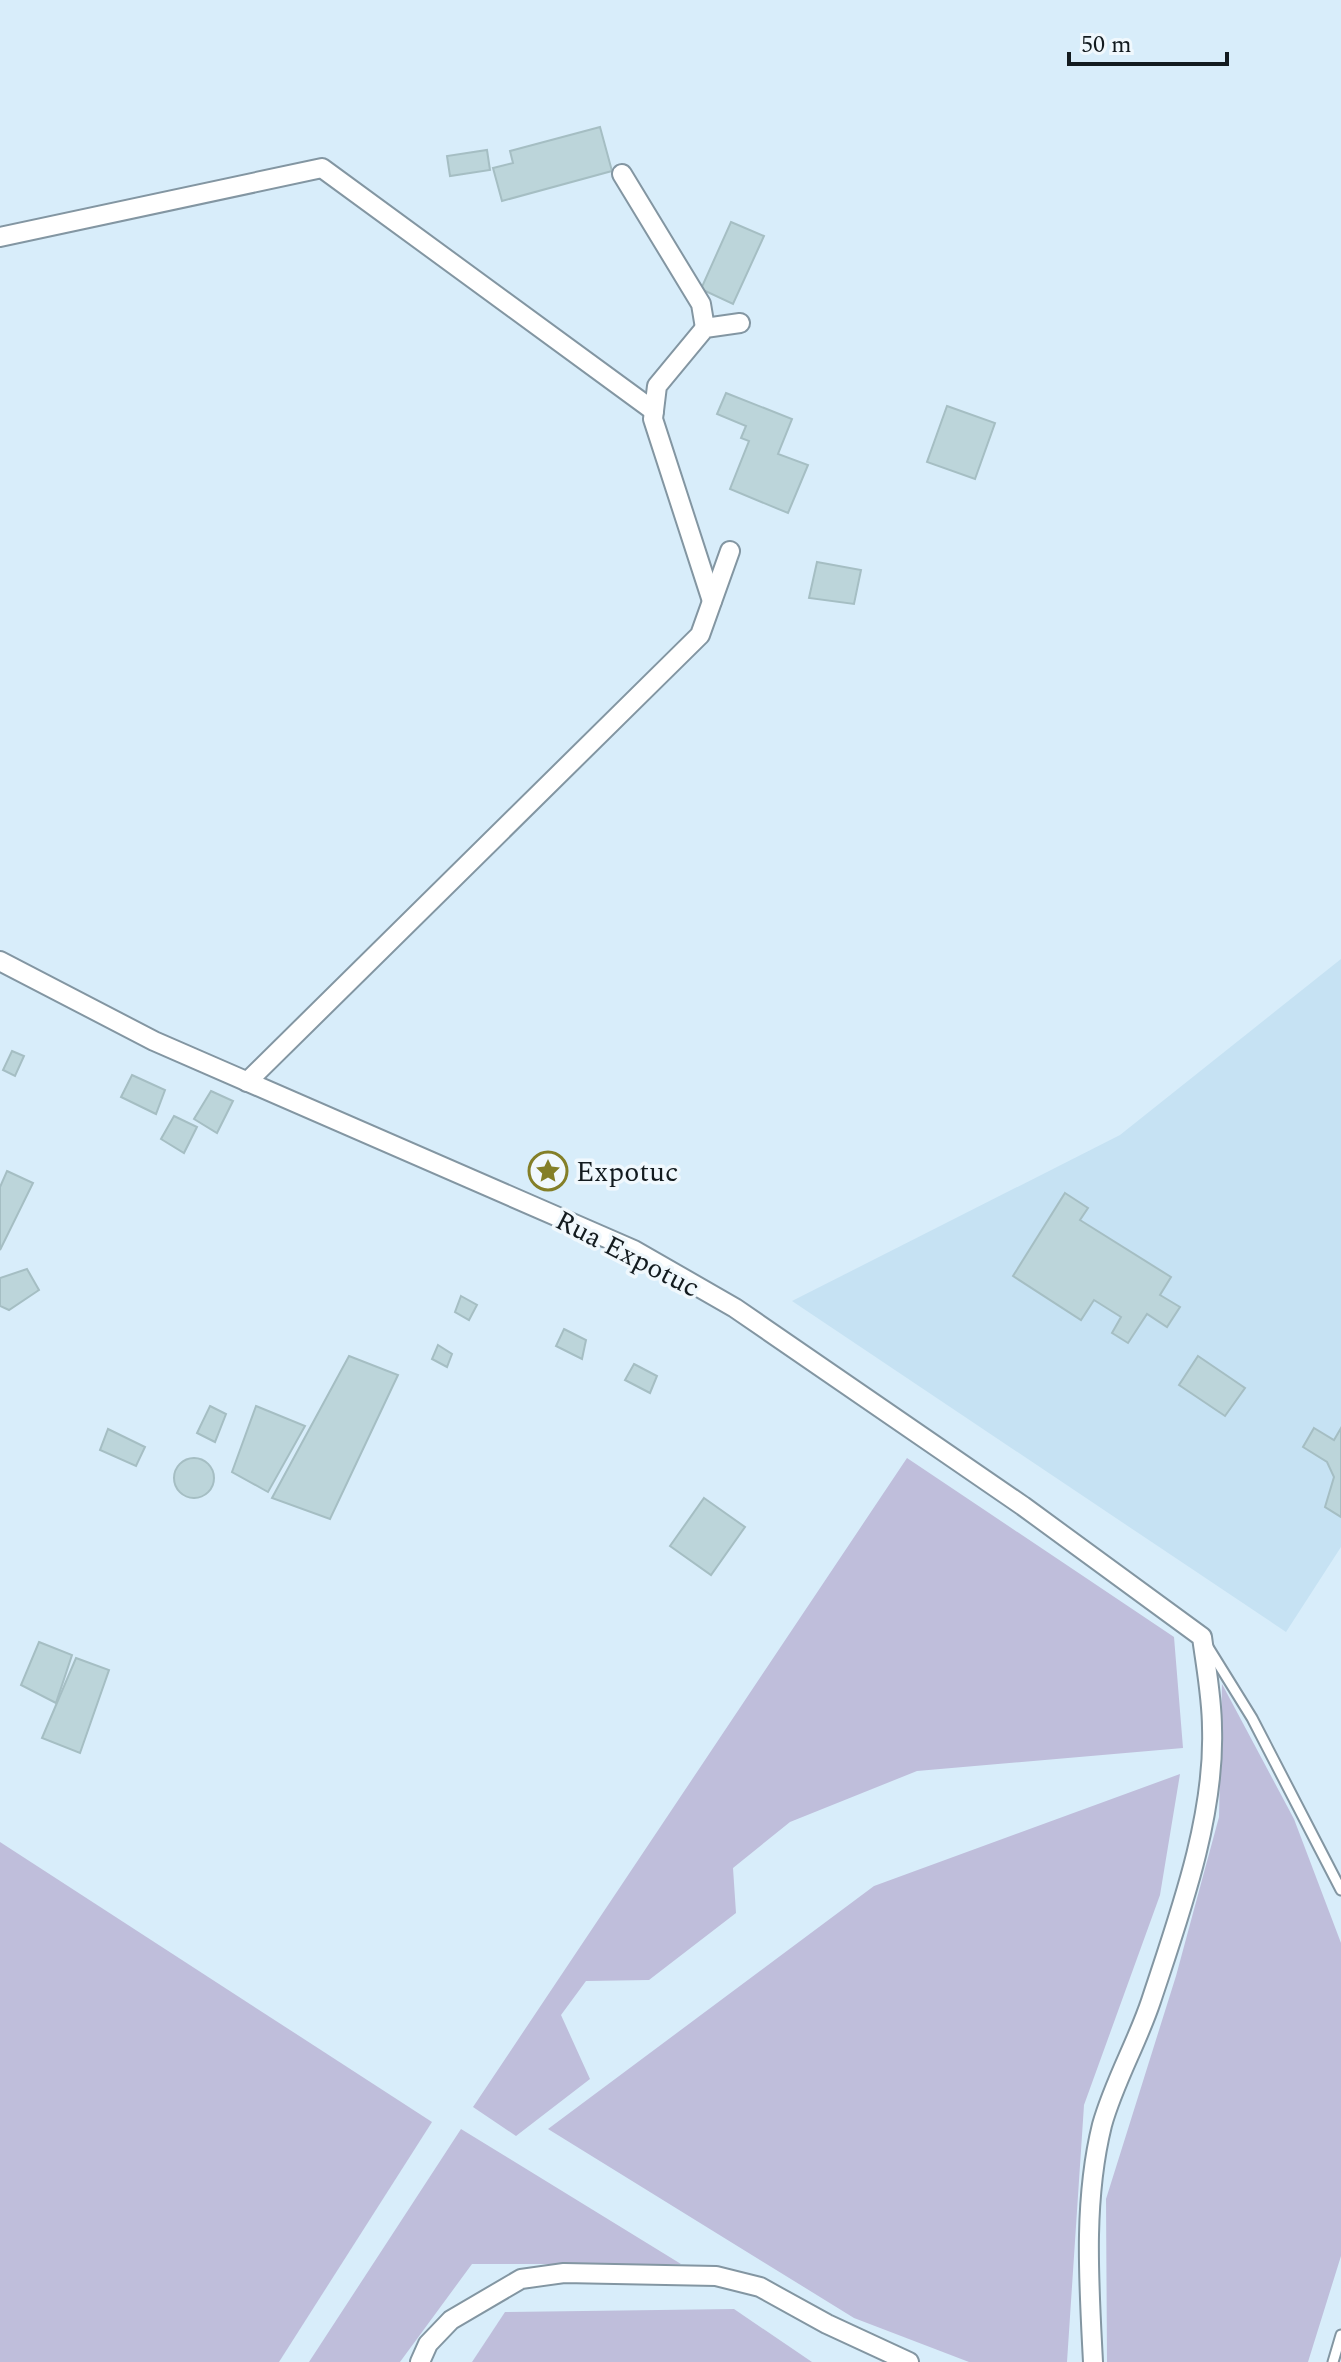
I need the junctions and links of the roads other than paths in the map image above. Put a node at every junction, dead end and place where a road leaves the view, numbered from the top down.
1 (622, 174) dead end
2 (0, 237) edge
3 (740, 323) dead end
4 (705, 328) junction
5 (654, 411) junction
6 (730, 551) dead end
7 (712, 601) junction
8 (0, 961) edge
9 (247, 1082) junction
10 (1202, 1637) junction
11 (1341, 1890) edge
12 (1341, 2335) edge
13 (420, 2362) edge
14 (909, 2362) edge
15 (1093, 2362) edge
16 (1333, 2362) edge

1 - 4 street
2 - 5 street
3 - 4 street
4 - 5 street
5 - 7 street
6 - 7 street
7 - 9 street
8 - 9 street, Rua Expotuc
9 - 10 street, Rua Expotuc
10 - 11 lane
10 - 15 street
12 - 16 lane
13 - 14 street

